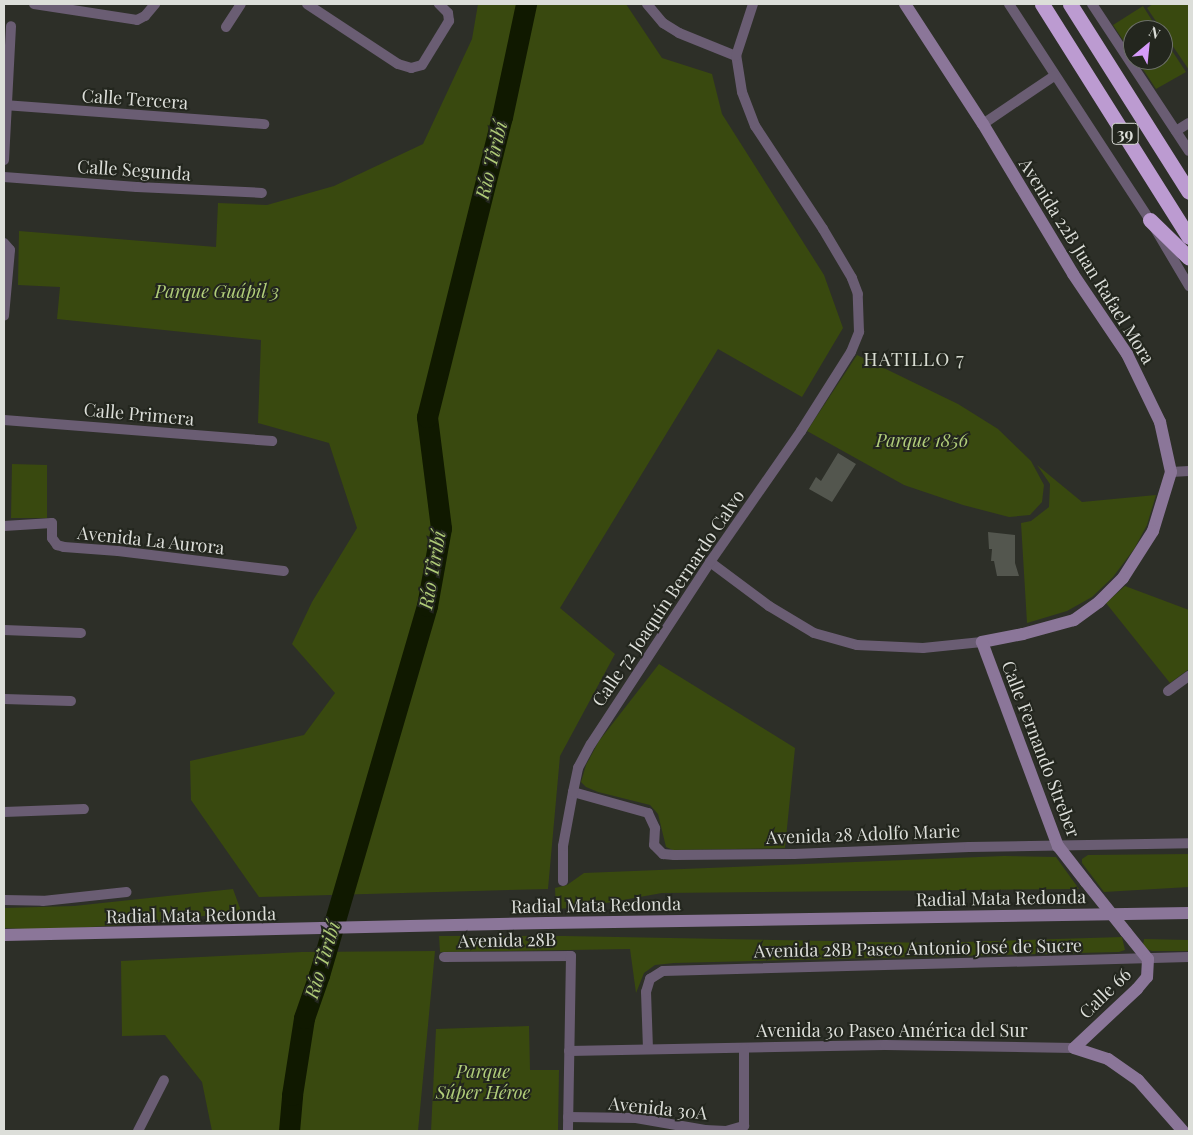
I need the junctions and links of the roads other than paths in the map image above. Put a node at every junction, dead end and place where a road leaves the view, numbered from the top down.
1 (34, 4) edge
2 (155, 4) edge
3 (241, 4) edge
4 (307, 4) edge
5 (439, 4) edge
6 (646, 4) edge
7 (753, 4) edge
8 (905, 4) edge
9 (1008, 4) edge
10 (1042, 4) edge
11 (1070, 4) edge
12 (1092, 4) edge
13 (77, 6) edge
14 (11, 26) dead end
15 (226, 27) dead end
16 (736, 56) junction
17 (1054, 76) junction
18 (5, 105) edge
19 (1189, 123) edge
20 (264, 124) dead end
21 (983, 124) junction
22 (1176, 131) junction
23 (1189, 152) edge
24 (4, 160) edge
25 (4, 177) edge
26 (1189, 192) edge
27 (262, 193) dead end
28 (1150, 220) junction
29 (1189, 237) edge
30 (4, 243) edge
31 (1189, 258) edge
32 (1189, 286) edge
33 (4, 316) edge
34 (4, 420) edge
35 (272, 441) dead end
36 (1189, 470) edge
37 (1171, 472) junction
38 (4, 526) edge
39 (710, 562) junction
40 (284, 571) dead end
41 (4, 630) edge
42 (81, 633) dead end
43 (982, 642) junction
44 (1189, 676) edge
45 (1168, 691) dead end
46 (4, 699) edge
47 (71, 701) dead end
48 (573, 792) junction
49 (84, 809) dead end
50 (4, 812) edge
51 (1189, 843) edge
52 (1058, 846) junction
53 (563, 882) dead end
54 (127, 892) dead end
55 (4, 900) edge
56 (1189, 913) edge
57 (4, 935) edge
58 (444, 957) dead end
59 (1189, 957) edge
60 (1148, 959) junction
61 (744, 1048) junction
62 (1074, 1048) junction
63 (648, 1049) junction
64 (569, 1051) junction
65 (164, 1080) dead end
66 (568, 1117) junction
67 (138, 1131) edge
68 (568, 1131) edge
69 (1183, 1131) edge

1 - 13 street
2 - 13 street
3 - 15 street
4 - 5 street
6 - 16 street
7 - 16 street
8 - 21 street, Avenida 22B Juan Rafael Mora
9 - 17 street
10 - 29 highway, 39
11 - 26 highway, 39
12 - 22 street
14 - 18 street
16 - 39 street, Calle 72 Joaquín Bernardo Calvo
17 - 21 street
17 - 28 street
18 - 20 street, Calle Tercera
18 - 24 street
19 - 22 street
21 - 37 street, Avenida 22B Juan Rafael Mora
22 - 23 street
25 - 27 street, Calle Segunda
28 - 31 highway
28 - 32 street
30 - 33 street
34 - 35 street, Calle Primera
36 - 37 street
37 - 43 street, Avenida 22B Juan Rafael Mora
38 - 40 street, Avenida La Aurora
39 - 43 street
39 - 48 street, Calle 72 Joaquín Bernardo Calvo
41 - 42 street
43 - 52 street, Calle Fernando Streber
44 - 45 street
46 - 47 street
48 - 52 street, Avenida 28 Adolfo Marie
48 - 53 street, Calle 72 Joaquín Bernardo Calvo
49 - 50 street
51 - 52 street, Avenida 28 Adolfo Marie
52 - 60 street, Calle Fernando Streber, bridge
54 - 55 street
56 - 57 street, Radial Mata Redonda
58 - 64 street, Avenida 28B
59 - 60 street, Avenida 28B Paseo Antonio José de Sucre
60 - 62 street, Calle 66
60 - 63 street, Avenida 28B Paseo Antonio José de Sucre
61 - 62 street, Avenida 30 Paseo América del Sur
61 - 63 street, Avenida 30 Paseo América del Sur
61 - 66 street, Avenida 30A
62 - 69 street, Avenida 30 Paseo América del Sur
63 - 64 street, Avenida 30 Paseo América del Sur
64 - 66 street
65 - 67 street
66 - 68 street

